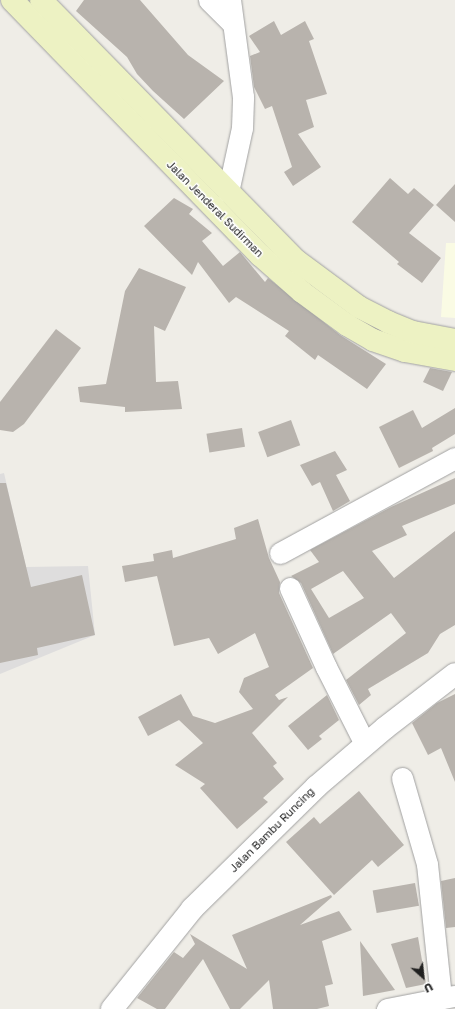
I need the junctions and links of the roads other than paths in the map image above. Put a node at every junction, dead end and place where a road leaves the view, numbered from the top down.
1 (12, 0) edge
2 (41, 0) edge
3 (209, 0) edge
4 (230, 0) edge
5 (231, 22) junction
6 (228, 192) junction
7 (455, 340) edge
8 (455, 360) edge
9 (455, 458) edge
10 (280, 553) dead end
11 (290, 588) dead end
12 (455, 674) edge
13 (365, 744) junction
14 (402, 778) dead end
15 (448, 996) edge
16 (112, 1009) edge
17 (386, 1009) edge

1 - 8 main road, Jalan Jenderal Sudirman
2 - 6 main road, Jalan Jenderal Sudirman
3 - 5 street
4 - 5 street
5 - 6 street
6 - 7 main road, Jalan Jenderal Sudirman
9 - 10 street
11 - 13 street
12 - 13 street, Jalan Bambu Runcing
13 - 16 street, Jalan Bambu Runcing
14 - 15 street
15 - 17 street

